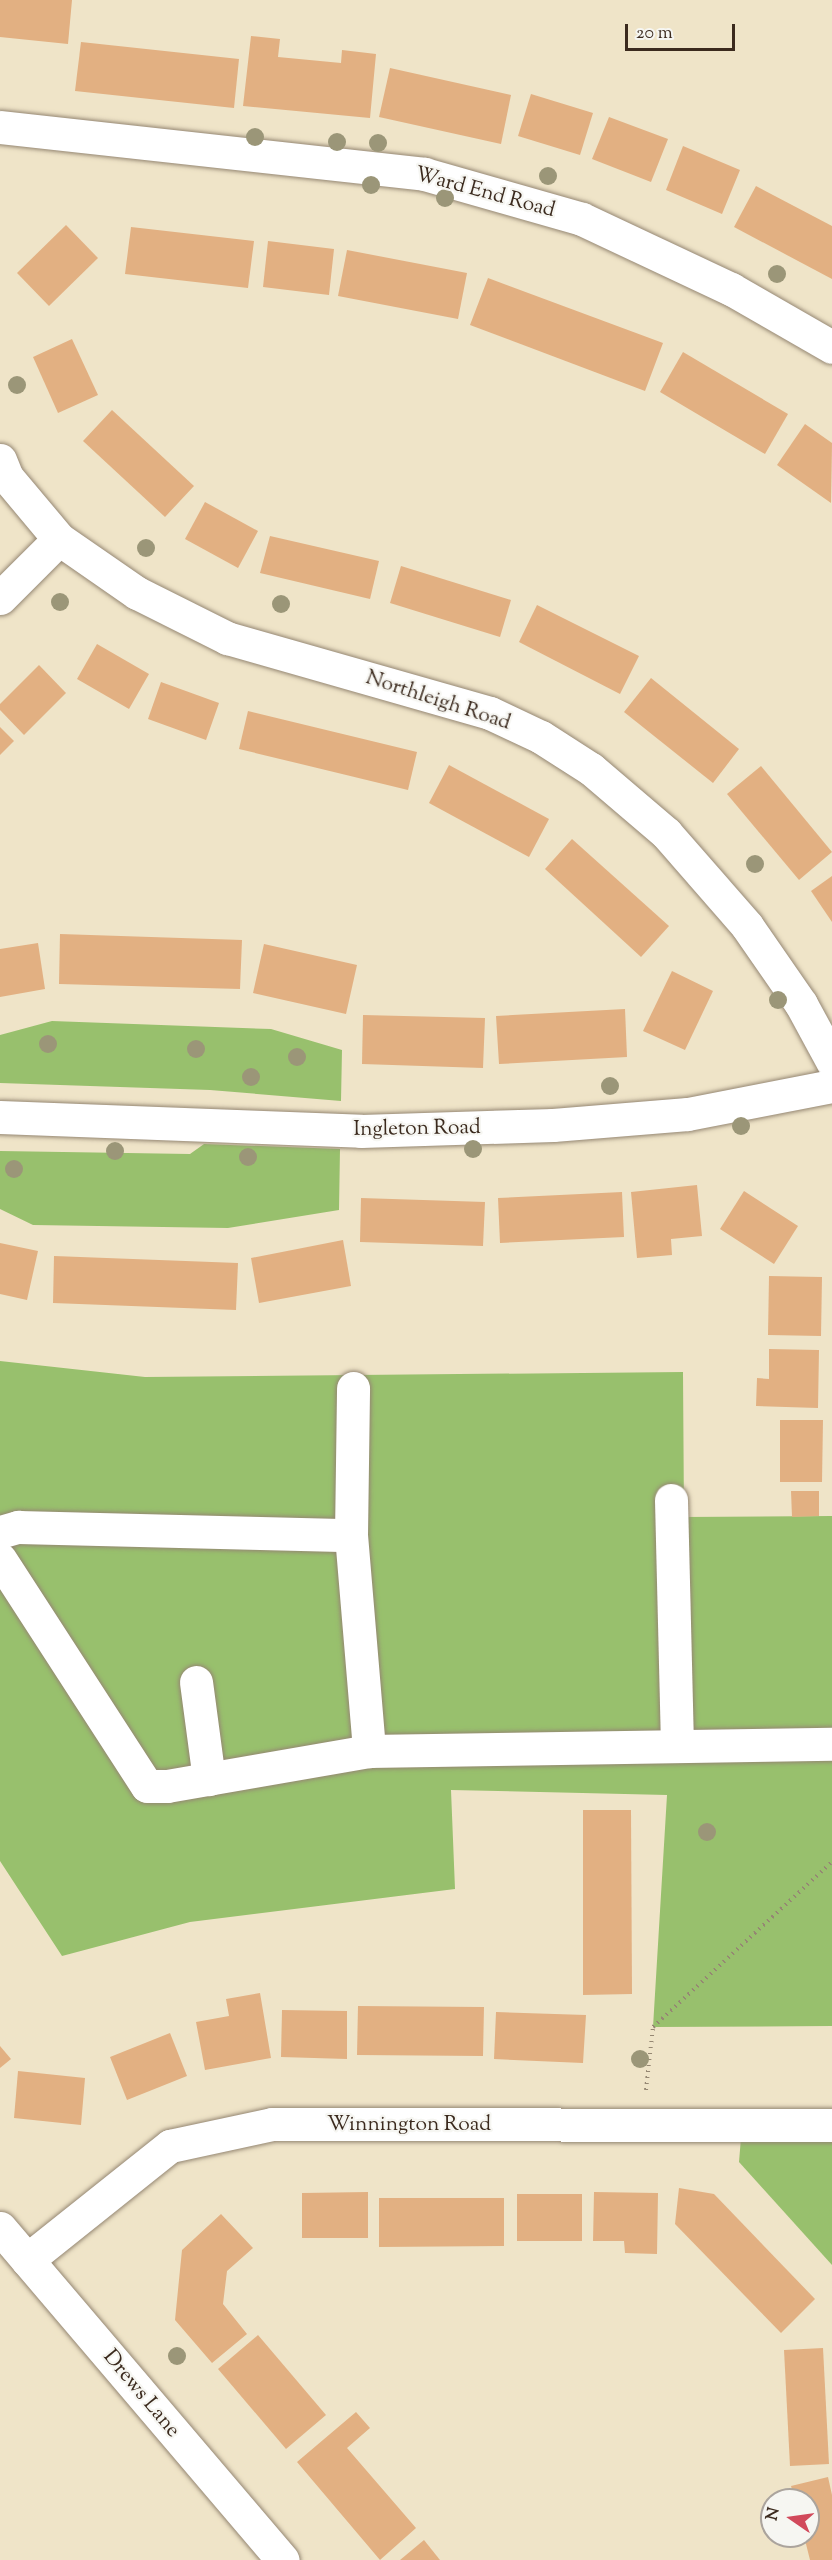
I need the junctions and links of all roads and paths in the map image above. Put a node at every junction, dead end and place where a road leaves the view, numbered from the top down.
1 (0, 127) edge
2 (832, 347) edge
3 (0, 460) edge
4 (59, 539) junction
5 (0, 598) edge
6 (832, 1061) edge
7 (832, 1086) edge
8 (0, 1117) edge
9 (353, 1388) dead end
10 (671, 1500) dead end
11 (0, 1532) edge
12 (351, 1535) junction
13 (0, 1559) edge
14 (196, 1682) dead end
15 (677, 1744) junction
16 (832, 1744) edge
17 (369, 1751) junction
18 (209, 1779) junction
19 (832, 1862) edge
20 (832, 2125) edge
21 (643, 2127) junction
22 (0, 2228) edge
23 (27, 2260) junction
24 (283, 2560) edge

1 - 2 street, Ward End Road
3 - 4 street, Northleigh Road
4 - 5 street
4 - 6 street, Northleigh Road
7 - 8 street, Ingleton Road
9 - 12 street
10 - 15 street
11 - 12 street
12 - 17 street
13 - 18 street
14 - 18 street
15 - 16 street
15 - 17 street
17 - 18 street
19 - 21 path
20 - 21 street, Winnington Road
21 - 23 street, Winnington Road
22 - 23 street, Drews Lane
23 - 24 street, Drews Lane

